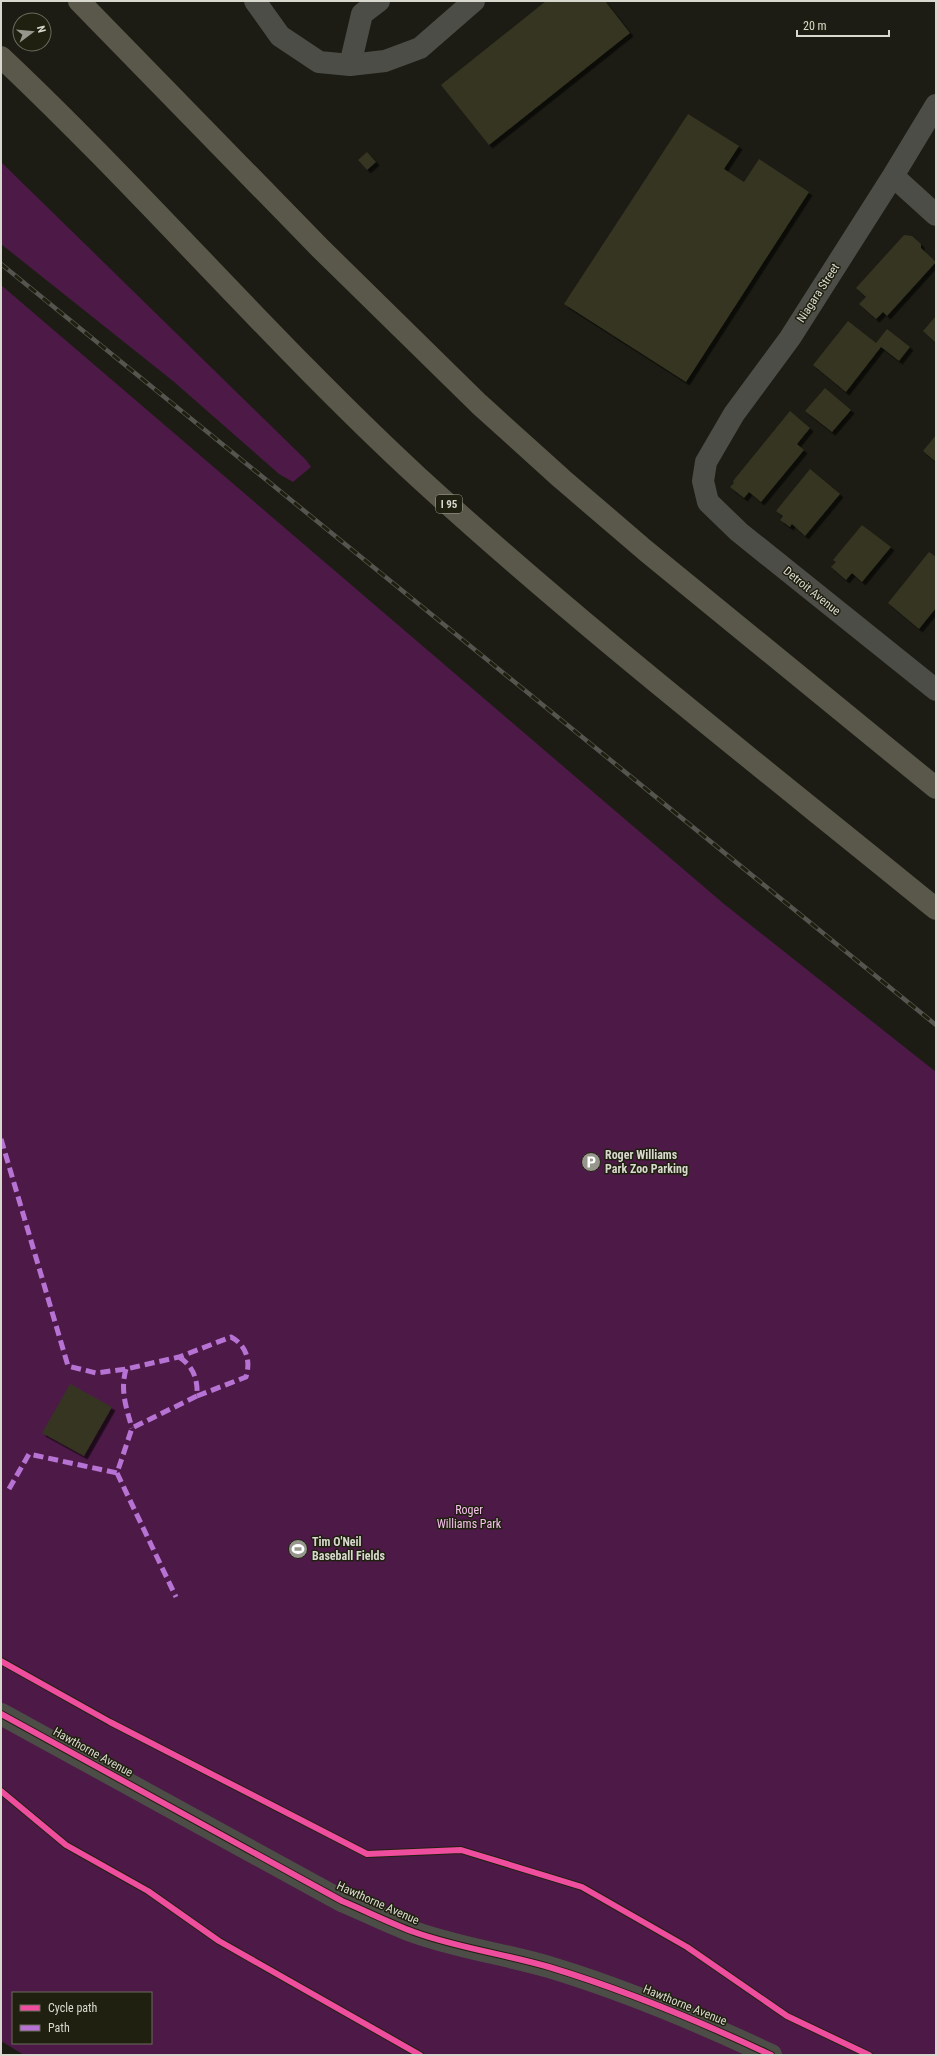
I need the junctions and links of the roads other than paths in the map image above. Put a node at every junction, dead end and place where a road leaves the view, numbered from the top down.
1 (79, 1) edge
2 (255, 1) edge
3 (380, 1) edge
4 (474, 1) edge
5 (1, 57) edge
6 (350, 65) junction
7 (936, 105) edge
8 (893, 176) junction
9 (936, 214) edge
10 (703, 481) joint
11 (936, 690) edge
12 (936, 788) edge
13 (936, 909) edge
14 (1, 1714) edge
15 (771, 2055) edge

1 - 12 highway
2 - 6 street
3 - 6 street
4 - 6 street
5 - 13 highway, I 95
7 - 8 street, Niagara Street
8 - 9 street
8 - 10 street, Niagara Street
10 - 11 street, Detroit Avenue
14 - 15 street, Hawthorne Avenue

